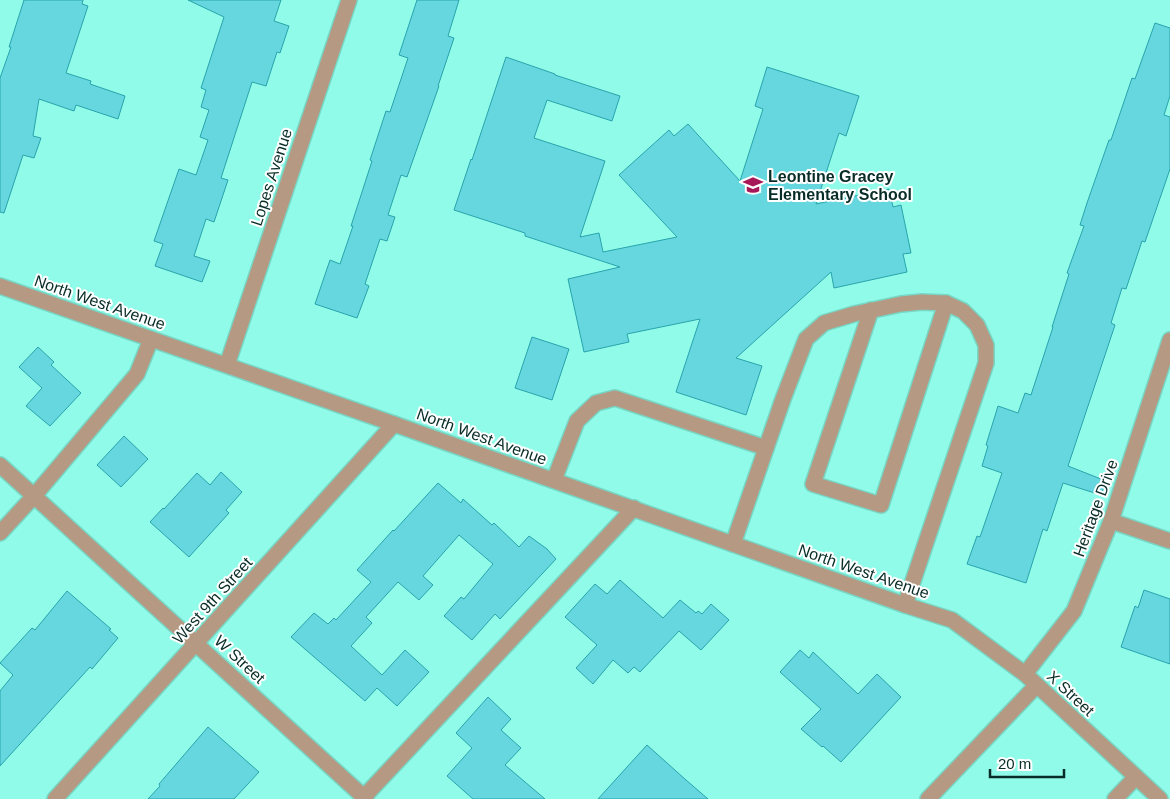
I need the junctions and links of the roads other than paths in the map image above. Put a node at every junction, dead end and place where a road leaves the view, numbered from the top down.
1 (348, 0) edge
2 (0, 286) edge
3 (946, 303) junction
4 (871, 310) junction
5 (150, 338) junction
6 (1170, 340) edge
7 (227, 365) junction
8 (394, 424) junction
9 (766, 448) junction
10 (0, 465) edge
11 (554, 480) junction
12 (34, 496) junction
13 (634, 508) junction
14 (1111, 521) junction
15 (0, 533) edge
16 (1170, 541) edge
17 (733, 544) junction
18 (905, 605) junction
19 (952, 620) joint
20 (196, 643) junction
21 (1025, 674) junction
22 (1036, 685) junction
23 (1136, 777) junction
24 (364, 798) edge
25 (55, 799) edge
26 (928, 799) edge
27 (1115, 799) edge
28 (1160, 799) edge

1 - 7 street, Lopes Avenue
2 - 5 street, North West Avenue
3 - 4 street
3 - 4 street
3 - 18 street
4 - 9 street
5 - 7 street, North West Avenue
5 - 12 street
6 - 14 street, Heritage Drive
7 - 8 street, North West Avenue
8 - 11 street, North West Avenue
8 - 20 street, West 9th Street
9 - 11 street
9 - 17 street
10 - 12 street, W Street
11 - 13 street, North West Avenue
12 - 15 street
12 - 20 street, W Street
13 - 17 street, North West Avenue
13 - 24 street
14 - 16 street
14 - 21 street, Heritage Drive
17 - 18 street, North West Avenue
18 - 19 street, North West Avenue
19 - 21 street, X Street
20 - 24 street, W Street
20 - 25 street, West 9th Street
21 - 22 street, X Street
22 - 23 street, X Street
22 - 26 street
23 - 27 street
23 - 28 street, X Street

